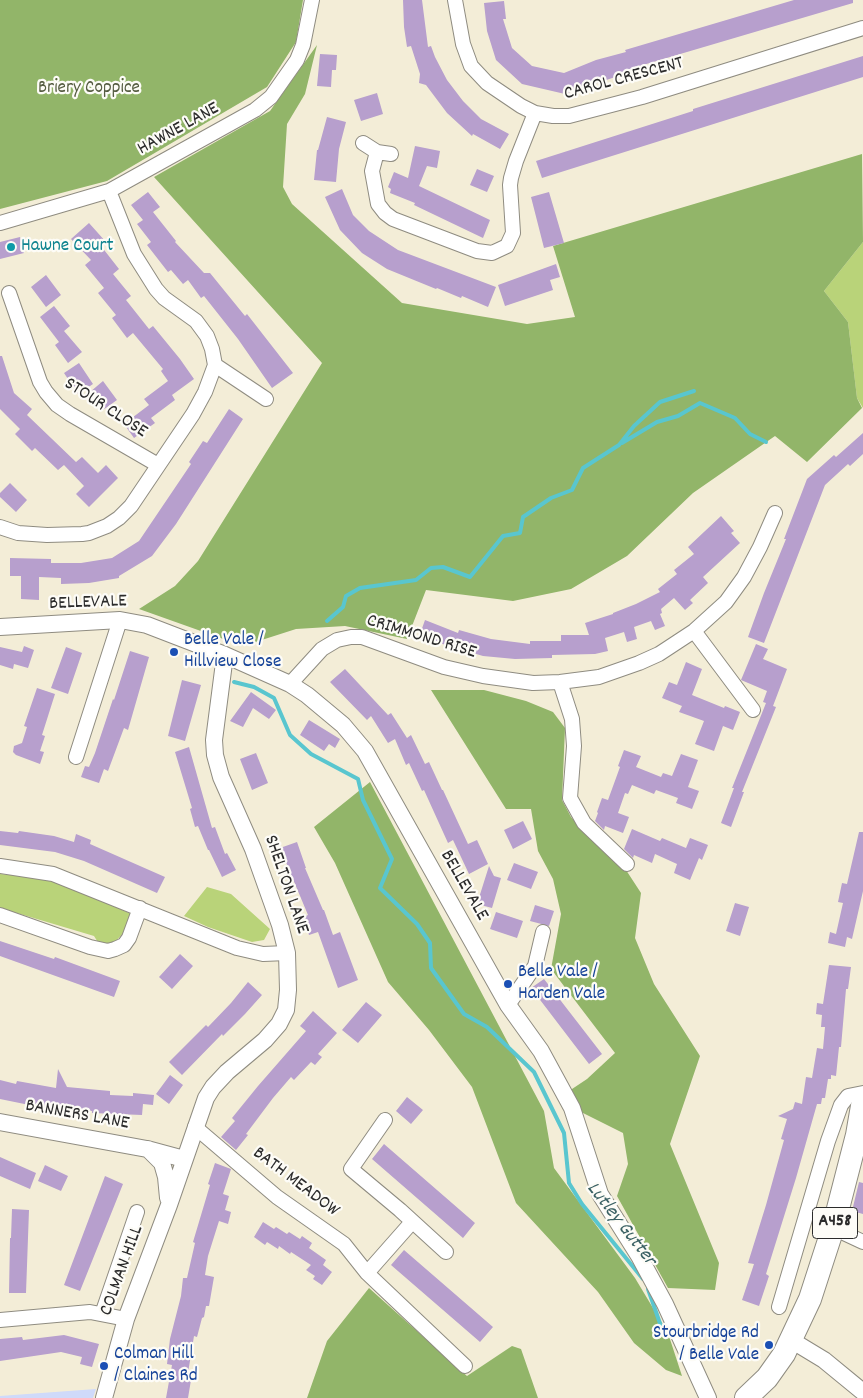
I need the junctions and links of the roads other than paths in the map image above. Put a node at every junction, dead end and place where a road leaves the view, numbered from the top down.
1 (312, 0) edge
2 (455, 0) edge
3 (863, 28) edge
4 (535, 113) junction
5 (363, 143) dead end
6 (109, 190) junction
7 (0, 222) edge
8 (10, 293) dead end
9 (214, 365) junction
10 (266, 399) dead end
11 (158, 466) junction
12 (775, 513) dead end
13 (0, 527) edge
14 (120, 620) junction
15 (0, 627) edge
16 (694, 631) junction
17 (225, 656) junction
18 (560, 682) junction
19 (290, 684) junction
20 (754, 710) dead end
21 (76, 757) dead end
22 (627, 864) dead end
23 (0, 866) edge
24 (140, 908) junction
25 (0, 916) edge
26 (543, 932) dead end
27 (287, 953) junction
28 (508, 1005) junction
29 (863, 1093) edge
30 (863, 1100) edge
31 (384, 1120) dead end
32 (0, 1122) edge
33 (195, 1127) junction
34 (147, 1149) junction
35 (184, 1159) junction
36 (169, 1205) junction
37 (137, 1212) dead end
38 (412, 1222) junction
39 (833, 1228) junction
40 (863, 1242) edge
41 (446, 1252) dead end
42 (367, 1273) junction
43 (778, 1307) dead end
44 (102, 1314) junction
45 (126, 1319) junction
46 (0, 1320) edge
47 (791, 1340) junction
48 (465, 1366) dead end
49 (863, 1392) edge
50 (104, 1398) edge
51 (708, 1398) edge
52 (746, 1398) edge

1 - 6 street, HAWNE LANE
2 - 4 street, CAROL CRESCENT
3 - 4 street, CAROL CRESCENT
4 - 5 street
6 - 7 street, HAWNE LANE
6 - 9 street
8 - 11 street, STOUR CLOSE
9 - 10 street
9 - 11 street
11 - 13 street
12 - 16 street, CRIMMOND RISE
14 - 15 street, BELLEVALE
14 - 17 street, BELLEVALE
14 - 21 street
16 - 18 street, CRIMMOND RISE
16 - 20 street
17 - 19 street, BELLEVALE
17 - 27 street, SHELTON LANE
18 - 19 street, CRIMMOND RISE
18 - 22 street
19 - 28 street, BELLEVALE
23 - 24 street
24 - 25 street
24 - 27 street
26 - 28 street
27 - 33 street, SHELTON LANE
28 - 51 street, BELLEVALE
29 - 43 street
30 - 39 highway, A458
31 - 38 street
32 - 34 street, BANNERS LANE
33 - 35 street, SHELTON LANE
33 - 42 street, BATH MEADOW
34 - 35 street, BANNERS LANE
34 - 36 street, BANNERS LANE
35 - 36 street, COLMAN HILL
36 - 45 street, COLMAN HILL
37 - 44 street
38 - 41 street
38 - 42 street
39 - 40 street
39 - 47 highway, A458
42 - 48 street, BATH MEADOW
44 - 45 street
44 - 46 street
45 - 50 street, COLMAN HILL
47 - 49 street
47 - 52 highway, A458

